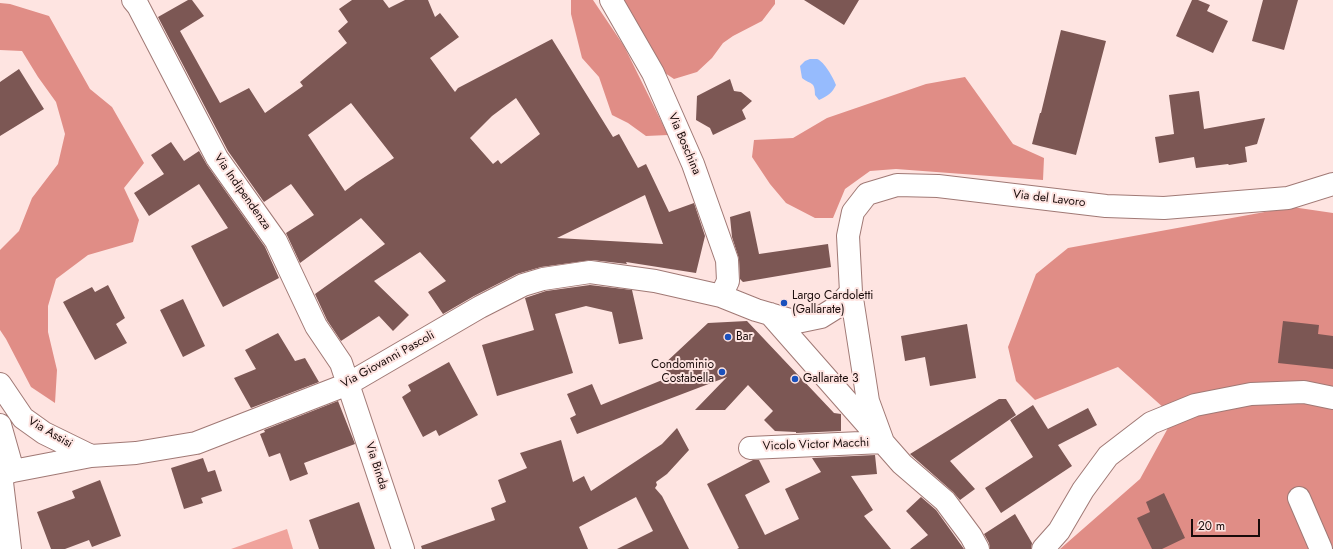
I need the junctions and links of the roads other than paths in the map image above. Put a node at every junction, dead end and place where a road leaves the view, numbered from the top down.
1 (133, 0) edge
2 (611, 0) edge
3 (1333, 184) edge
4 (851, 292) junction
5 (720, 296) junction
6 (770, 314) junction
7 (0, 384) edge
8 (348, 384) junction
9 (1333, 398) edge
10 (0, 425) edge
11 (882, 442) junction
12 (750, 448) dead end
13 (91, 456) junction
14 (5, 473) edge
15 (1299, 498) dead end
16 (10, 549) edge
17 (403, 549) edge
18 (978, 549) edge
19 (1043, 549) edge
20 (1321, 549) edge

1 - 8 street, Via Indipendenza
2 - 5 street, Via Boschina
3 - 4 street, Via del Lavoro
4 - 6 street, Via Giovanni Pascoli
4 - 11 street, Via del Lavoro
5 - 6 street, Via Giovanni Pascoli
5 - 8 street, Via Giovanni Pascoli
6 - 11 street
7 - 13 street, Via Assisi
8 - 13 street, Via Giovanni Pascoli
8 - 17 street, Via Binda
9 - 19 street
10 - 14 street
11 - 12 street, Vicolo Victor Macchi
11 - 18 street
13 - 14 street, Via Giovanni Pascoli
14 - 16 street
15 - 20 street

